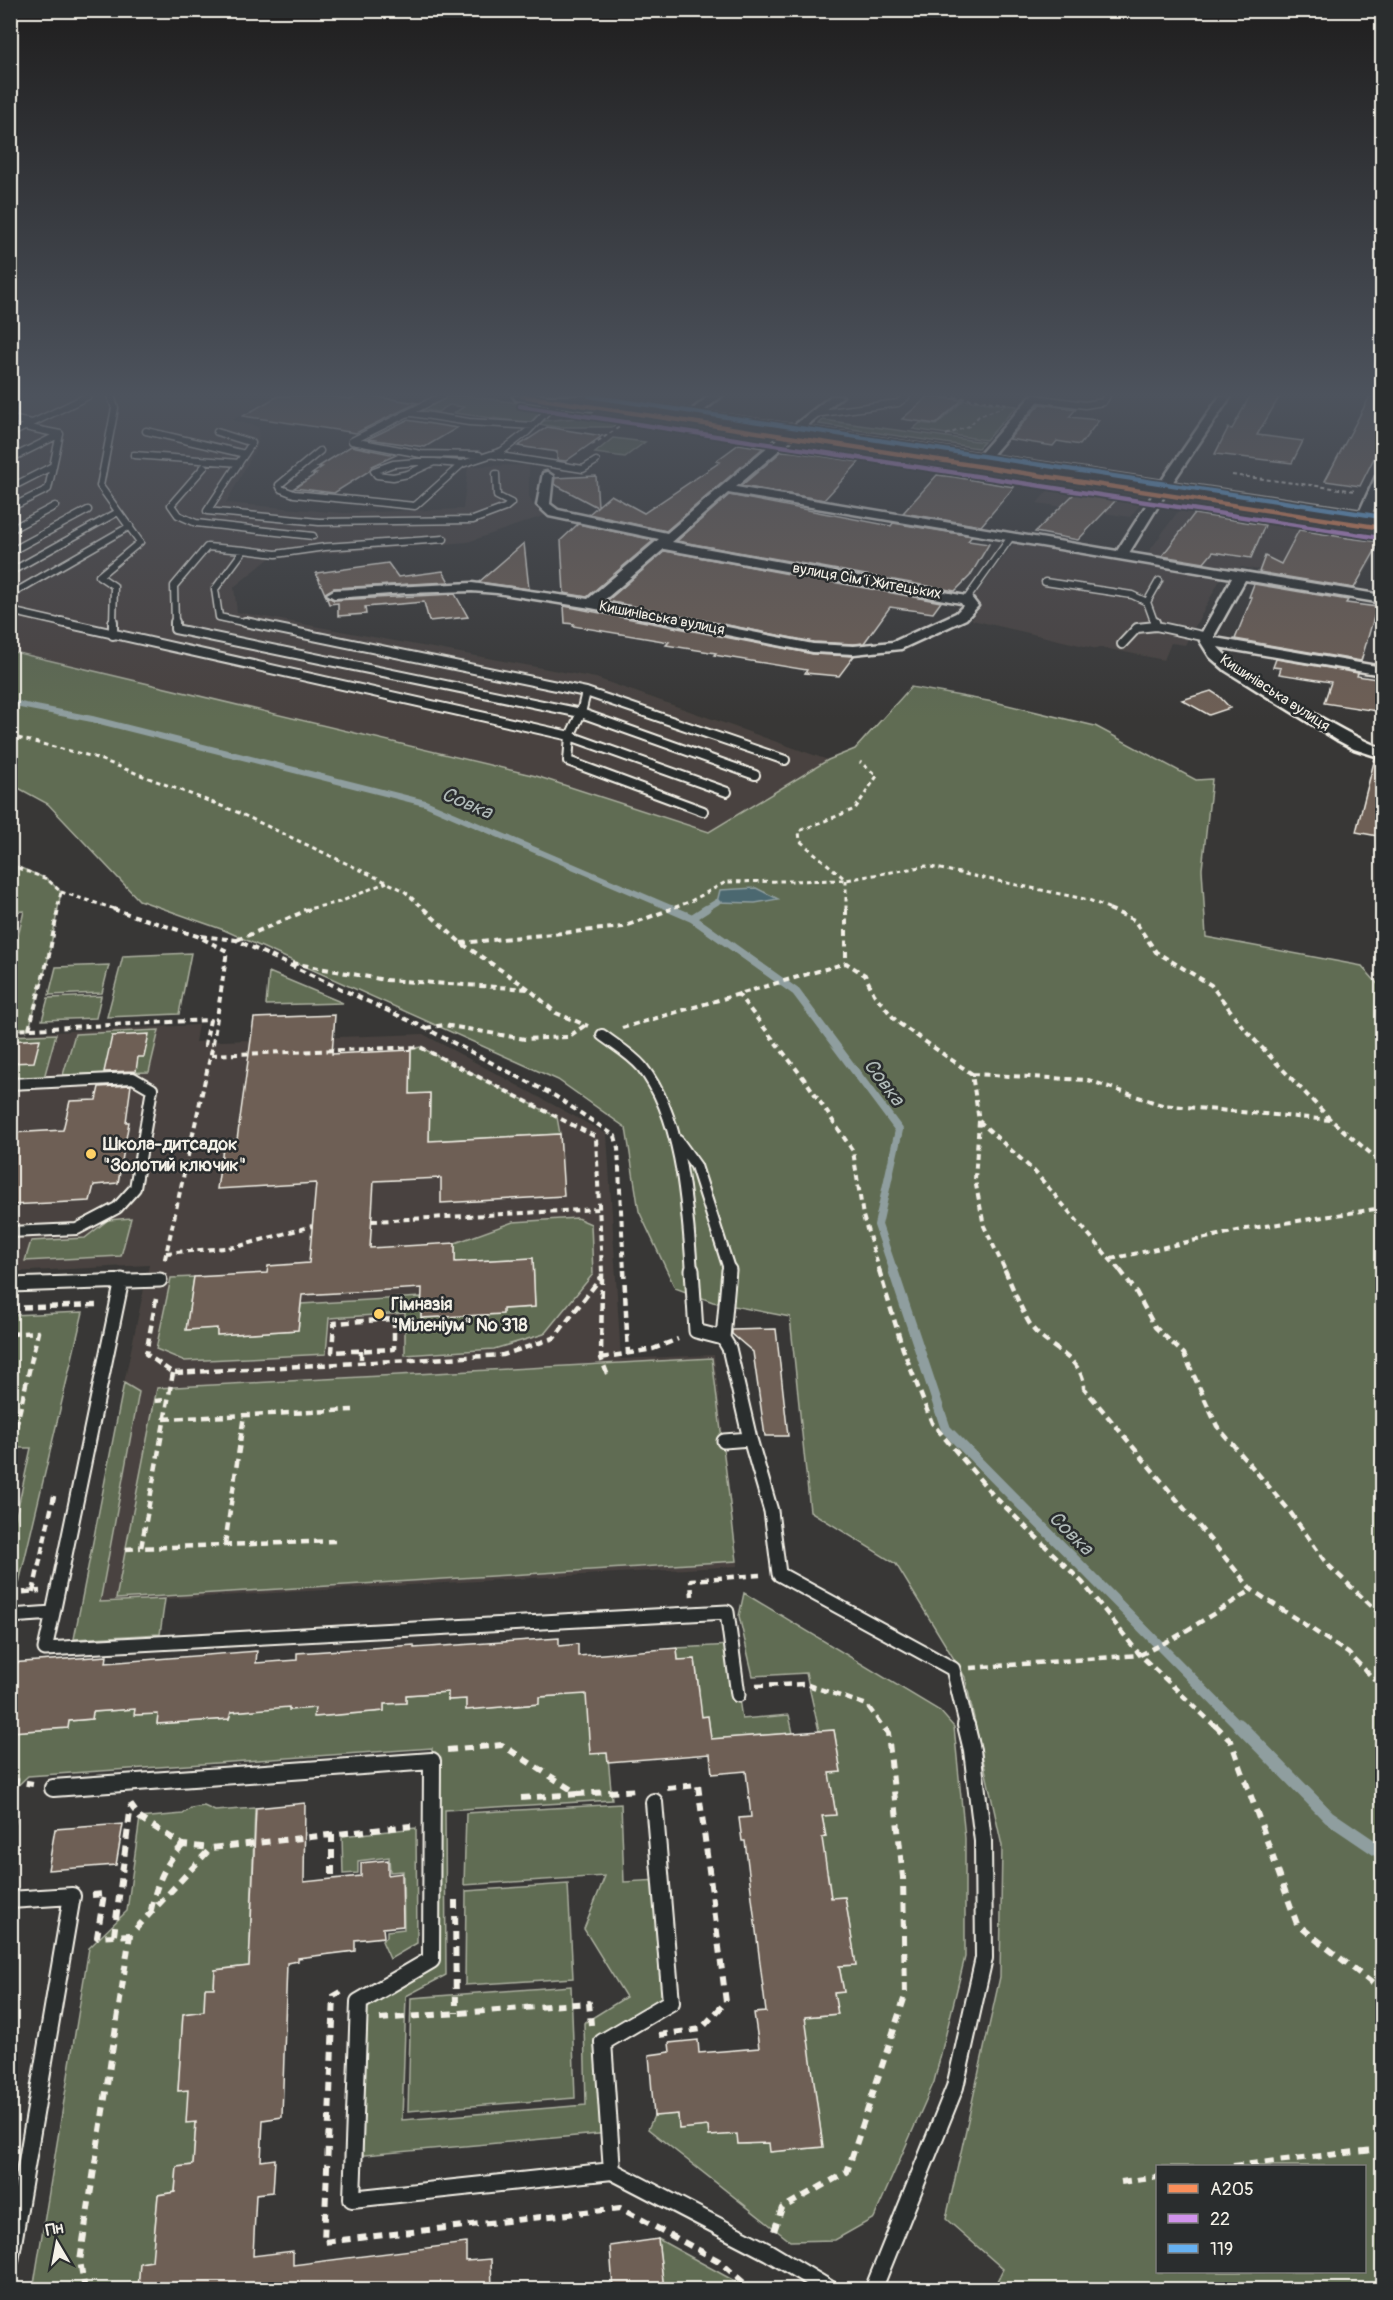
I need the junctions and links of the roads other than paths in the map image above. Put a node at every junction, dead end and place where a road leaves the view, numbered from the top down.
1 (112, 503) edge
2 (172, 503) edge
3 (212, 503) edge
4 (376, 503) edge
5 (418, 503) edge
6 (511, 503) edge
7 (543, 503) edge
8 (708, 503) edge
9 (810, 503) edge
10 (1154, 503) edge
11 (1277, 503) edge
12 (1376, 503) edge
13 (55, 506) dead end
14 (88, 510) dead end
15 (207, 511) junction
16 (118, 512) junction
17 (182, 517) junction
18 (1373, 518) edge
19 (130, 526) junction
20 (10, 530) edge
21 (313, 536) dead end
22 (1011, 537) junction
23 (444, 539) dead end
24 (665, 541) junction
25 (244, 550) junction
26 (10, 552) edge
27 (1120, 556) junction
28 (10, 573) edge
29 (1240, 576) junction
30 (1159, 581) dead end
31 (1045, 582) dead end
32 (334, 594) dead end
33 (10, 595) edge
34 (1383, 599) edge
35 (966, 600) junction
36 (1147, 602) junction
37 (591, 604) junction
38 (10, 611) edge
39 (1156, 626) junction
40 (113, 635) junction
41 (1207, 639) junction
42 (1122, 644) dead end
43 (1383, 671) edge
44 (586, 692) junction
45 (581, 713) junction
46 (570, 736) junction
47 (1383, 753) edge
48 (785, 760) dead end
49 (755, 775) dead end
50 (727, 792) dead end
51 (703, 811) dead end
52 (602, 1035) road end
53 (10, 1084) edge
54 (676, 1139) junction
55 (10, 1232) edge
56 (123, 1280) junction
57 (160, 1280) road end
58 (10, 1285) edge
59 (723, 1338) junction
60 (750, 1439) junction
61 (724, 1441) dead end
62 (52, 1613) junction
63 (10, 1616) edge
64 (738, 1691) road end
65 (53, 1788) dead end
66 (651, 1793) road end
67 (10, 1900) edge
68 (612, 2171) junction
69 (10, 2261) edge
70 (831, 2289) edge
71 (873, 2289) edge

1 - 16 lane
2 - 17 lane
3 - 15 lane
4 - 5 lane
6 - 15 lane
7 - 24 street, вулиця Сімʼї Житецьких
8 - 24 street
9 - 22 street
10 - 27 street
11 - 18 main road
12 - 18 street
13 - 20 lane
14 - 26 lane
15 - 17 lane
16 - 19 lane
16 - 28 lane
17 - 21 lane
19 - 33 lane
19 - 40 lane
22 - 27 street
22 - 35 lane
23 - 25 lane
24 - 35 street, вулиця Сімʼї Житецьких
24 - 37 street
25 - 44 lane
25 - 45 lane
27 - 29 street
29 - 34 street
29 - 41 street, Кишинівська вулиця
30 - 36 lane
31 - 36 lane
32 - 37 street, Кишинівська вулиця
35 - 37 street, Кишинівська вулиця
36 - 39 lane
38 - 40 lane
39 - 41 lane
39 - 42 lane
40 - 46 lane
41 - 43 street
41 - 47 street, Кишинівська вулиця
44 - 45 lane
44 - 48 lane
45 - 46 lane
45 - 49 lane
46 - 50 lane
46 - 51 lane
52 - 54 lane
53 - 55 lane
54 - 59 lane
54 - 59 lane
56 - 57 lane
56 - 58 lane
56 - 62 lane
59 - 60 lane
60 - 61 lane
60 - 71 lane
62 - 63 lane
62 - 64 lane
65 - 68 lane
66 - 68 lane
67 - 69 lane
68 - 70 lane

